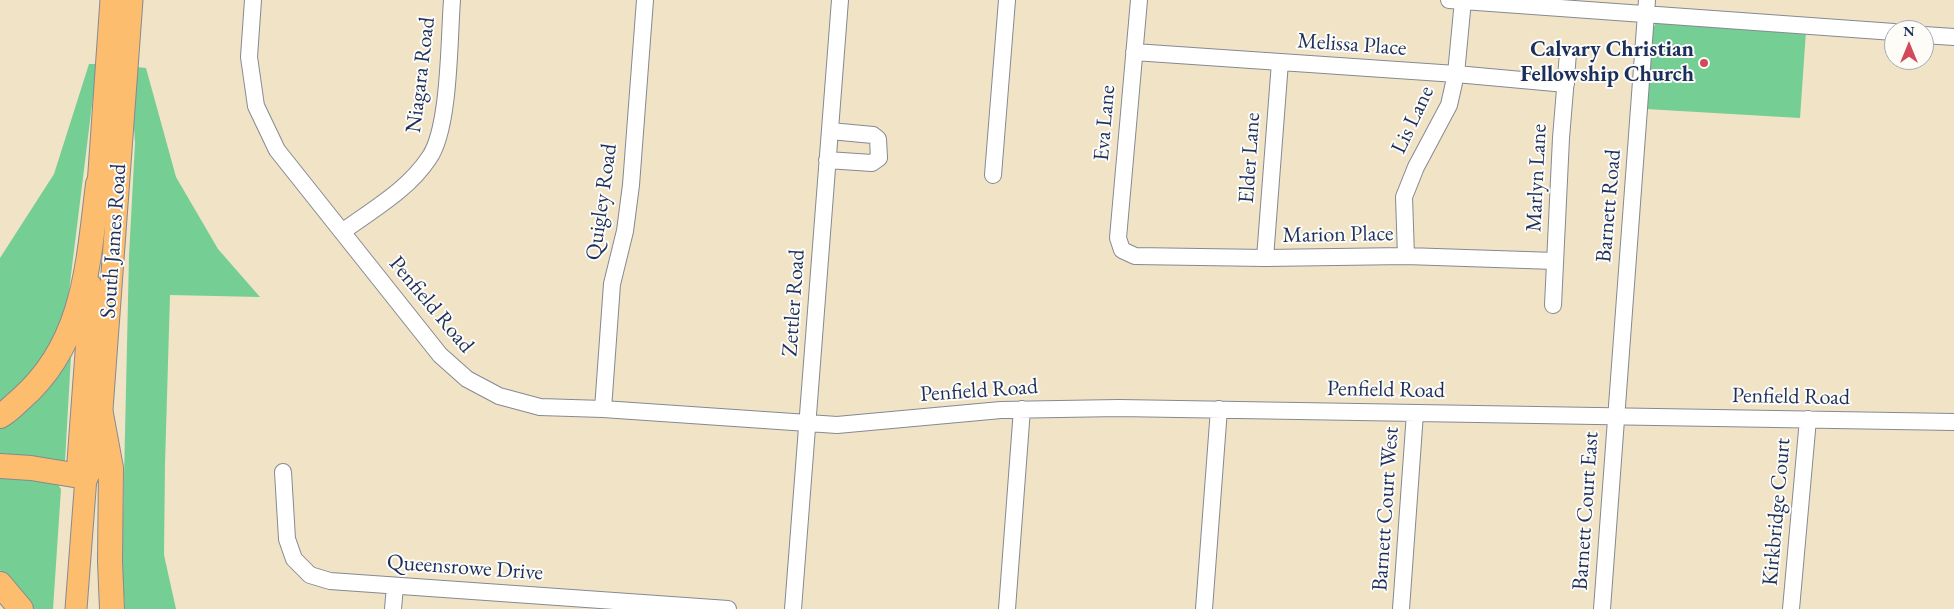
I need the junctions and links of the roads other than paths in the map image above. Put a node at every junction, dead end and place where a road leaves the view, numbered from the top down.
1 (111, 0) edge
2 (132, 0) edge
3 (253, 0) edge
4 (452, 0) edge
5 (644, 0) edge
6 (840, 0) edge
7 (1007, 0) edge
8 (1139, 0) edge
9 (1458, 0) edge
10 (1545, 3) edge
11 (1647, 7) edge
12 (1884, 31) edge
13 (1934, 36) edge
14 (1954, 37) edge
15 (1134, 52) junction
16 (1568, 53) dead end
17 (1280, 62) junction
18 (1456, 74) junction
19 (1566, 84) junction
20 (830, 131) junction
21 (827, 160) junction
22 (993, 175) dead end
23 (98, 184) junction
24 (342, 232) junction
25 (1122, 250) joint
26 (1406, 256) junction
27 (1265, 258) junction
28 (1555, 261) junction
29 (1554, 305) dead end
30 (602, 409) junction
31 (1022, 409) junction
32 (1219, 409) junction
33 (1415, 413) junction
34 (101, 414) junction
35 (0, 416) edge
36 (1616, 416) junction
37 (1808, 419) junction
38 (807, 422) junction
39 (1954, 422) edge
40 (0, 466) edge
41 (283, 472) dead end
42 (86, 477) junction
43 (0, 584) edge
44 (395, 586) junction
45 (599, 604) edge
46 (21, 609) edge
47 (76, 609) edge
48 (112, 609) edge
49 (393, 609) edge
50 (728, 609) edge
51 (793, 609) edge
52 (1007, 609) edge
53 (1204, 609) edge
54 (1401, 609) edge
55 (1602, 609) edge
56 (1791, 609) edge

1 - 23 main road, South James Road
2 - 34 main road, South James Road
3 - 24 street, Penfield Road
4 - 24 street, Niagara Road
5 - 30 street, Quigley Road
6 - 20 street, Zettler Road
7 - 22 street
8 - 15 street, Eva Lane
9 - 10 street
9 - 18 street, Lis Lane
10 - 11 street
11 - 12 street
11 - 36 street, Barnett Road
13 - 14 street
15 - 17 street, Melissa Place
15 - 25 street, Eva Lane
16 - 19 street, Marlyn Lane
17 - 18 street, Melissa Place
17 - 27 street, Elder Lane
18 - 19 street, Melissa Place
18 - 26 street, Lis Lane
19 - 28 street, Marlyn Lane
20 - 21 street, Zettler Road
20 - 21 street
21 - 38 street, Zettler Road
23 - 35 highway
23 - 42 main road, South James Road
24 - 30 street, Penfield Road
25 - 27 street, Marion Place
26 - 27 street, Marion Place
26 - 28 street, Marion Place
28 - 29 street, Marlyn Lane
30 - 38 street, Penfield Road
31 - 32 street, Penfield Road
31 - 38 street, Penfield Road
31 - 52 street
32 - 33 street, Penfield Road
32 - 53 street
33 - 36 street, Penfield Road
33 - 54 street, Barnett Court West
34 - 42 main road, South James Road
34 - 48 highway
36 - 37 street, Penfield Road
36 - 55 street, Barnett Court East
37 - 39 street, Penfield Road
37 - 56 street, Kirkbridge Court
38 - 51 street, Zettler Road
40 - 42 highway
41 - 44 street, Queensrowe Drive
42 - 47 main road, South James Road
43 - 46 highway
44 - 45 street, Queensrowe Drive
44 - 49 street
45 - 50 street, Queensrowe Drive

